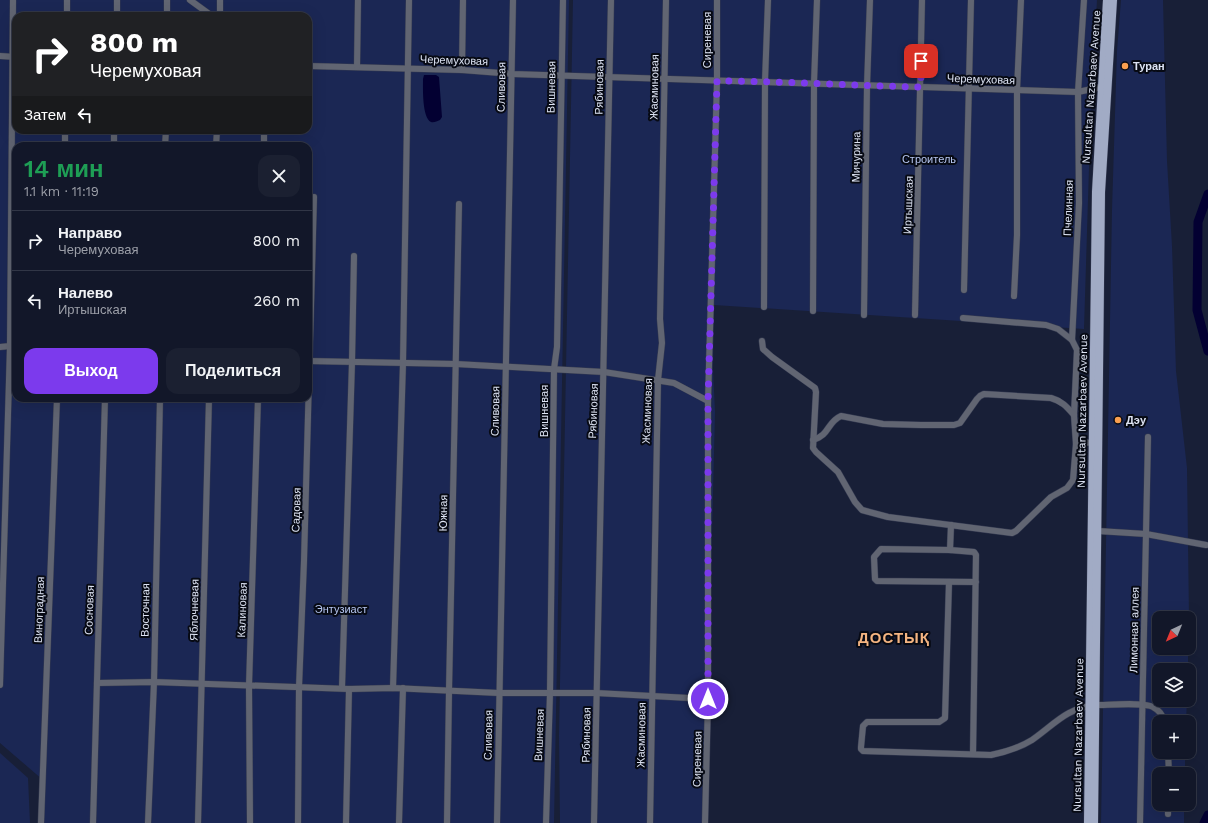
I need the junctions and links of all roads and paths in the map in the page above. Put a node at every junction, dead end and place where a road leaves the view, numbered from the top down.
1 (13, 0) edge
2 (67, 0) edge
3 (118, 0) edge
4 (167, 0) edge
5 (190, 0) edge
6 (220, 0) edge
7 (358, 0) edge
8 (409, 0) edge
9 (464, 0) edge
10 (513, 0) edge
11 (563, 0) edge
12 (611, 0) edge
13 (666, 0) edge
14 (717, 0) edge
15 (768, 0) edge
16 (817, 0) edge
17 (870, 0) edge
18 (922, 0) edge
19 (971, 0) edge
20 (1021, 0) edge
21 (1084, 0) edge
22 (1107, 0) edge
23 (1113, 0) edge
24 (13, 12) edge
25 (67, 12) edge
26 (117, 12) edge
27 (167, 12) edge
28 (206, 12) edge
29 (220, 12) edge
30 (0, 56) edge
31 (12, 57) edge
32 (312, 66) edge
33 (357, 67) junction
34 (408, 69) junction
35 (462, 70) junction
36 (512, 74) junction
37 (561, 75) junction
38 (609, 77) junction
39 (664, 79) junction
40 (717, 81) junction
41 (765, 81) junction
42 (814, 83) junction
43 (867, 86) junction
44 (921, 87) junction
45 (1102, 87) junction
46 (970, 89) junction
47 (1017, 90) junction
48 (1078, 92) junction
49 (314, 198) dead end
50 (459, 204) dead end
51 (354, 256) dead end
52 (312, 263) edge
53 (964, 290) dead end
54 (1014, 296) dead end
55 (764, 307) dead end
56 (813, 311) dead end
57 (864, 315) dead end
58 (914, 315) dead end
59 (963, 318) dead end
60 (1072, 340) junction
61 (762, 341) dead end
62 (0, 347) edge
63 (12, 347) edge
64 (312, 361) edge
65 (352, 362) junction
66 (403, 363) junction
67 (456, 364) junction
68 (505, 366) junction
69 (554, 369) junction
70 (604, 372) junction
71 (12, 373) edge
72 (658, 380) junction
73 (708, 401) junction
74 (57, 402) edge
75 (105, 402) edge
76 (160, 402) edge
77 (209, 402) edge
78 (258, 402) edge
79 (308, 402) edge
80 (1074, 415) junction
81 (1148, 437) dead end
82 (813, 440) junction
83 (1096, 442) junction
84 (1076, 444) junction
85 (951, 525) junction
86 (1098, 531) junction
87 (1146, 534) junction
88 (1206, 545) dead end
89 (950, 550) junction
90 (949, 582) junction
91 (976, 582) junction
92 (154, 682) junction
93 (97, 683) junction
94 (0, 684) edge
95 (202, 684) junction
96 (250, 686) junction
97 (299, 687) junction
98 (342, 688) junction
99 (393, 688) junction
100 (403, 688) junction
101 (349, 689) junction
102 (449, 691) junction
103 (499, 693) junction
104 (550, 693) junction
105 (596, 693) junction
106 (652, 697) junction
107 (708, 699) junction
108 (1143, 704) junction
109 (1092, 705) junction
110 (1162, 715) edge
111 (973, 754) junction
112 (40, 823) edge
113 (93, 823) edge
114 (148, 823) edge
115 (198, 823) edge
116 (250, 823) edge
117 (298, 823) edge
118 (346, 823) edge
119 (399, 823) edge
120 (448, 823) edge
121 (497, 823) edge
122 (546, 823) edge
123 (594, 823) edge
124 (650, 823) edge
125 (705, 823) edge
126 (1088, 823) edge
127 (1094, 823) edge
128 (1140, 823) edge

1 - 24 street
2 - 25 street
3 - 26 street
4 - 27 street
5 - 28 street
6 - 29 street
7 - 33 street
8 - 34 street
9 - 35 street
10 - 36 street, Сливовая
11 - 37 street, Вишневая
12 - 38 street, Рябиновая
13 - 39 street, Жасминовая
14 - 40 street, Сиреневая
15 - 41 street
16 - 42 street
17 - 43 street, Мичурина
18 - 44 street, Иртышская
19 - 46 street
20 - 47 street
21 - 48 street, Пчелинная
22 - 45 main road, Nursultan Nazarbaev Avenue
23 - 83 main road, Nursultan Nazarbaev Avenue
30 - 31 street
32 - 33 street, Черемуховая
33 - 34 street, Черемуховая
34 - 35 street, Черемуховая
34 - 66 street
35 - 36 street, Черемуховая
36 - 37 street, Черемуховая
36 - 68 street, Сливовая
37 - 38 street, Черемуховая
37 - 69 street, Вишневая
38 - 39 street, Черемуховая
38 - 70 street, Рябиновая
39 - 40 street, Черемуховая
39 - 72 street, Жасминовая
40 - 41 street, Черемуховая
40 - 73 street, Сиреневая
41 - 42 street, Черемуховая
41 - 55 street
42 - 43 street, Черемуховая
42 - 56 street
43 - 44 street, Черемуховая
43 - 57 street, Мичурина
44 - 46 street, Черемуховая
44 - 58 street, Иртышская
45 - 48 street, Черемуховая
45 - 83 main road, Nursultan Nazarbaev Avenue
46 - 47 street, Черемуховая
46 - 53 street
47 - 48 street, Черемуховая
47 - 54 street
48 - 60 street, Пчелинная
49 - 52 street, Садовая
50 - 67 street, Южная
51 - 65 street
59 - 60 street
60 - 80 street, Пчелинная
61 - 82 street
62 - 63 street
64 - 65 street
65 - 66 street
65 - 98 street
66 - 67 street
66 - 99 street
67 - 68 street
67 - 102 street, Южная
68 - 69 street
68 - 103 street, Сливовая
69 - 70 street
69 - 104 street, Вишневая
70 - 72 street
70 - 105 street, Рябиновая
71 - 94 street
72 - 73 street
72 - 106 street, Жасминовая
73 - 107 street, Сиреневая
74 - 112 street, Виноградная
75 - 93 street, Сосновая
76 - 92 street, Восточная
77 - 95 street, Яблочневая
78 - 96 street, Калиновая
79 - 97 street, Садовая
80 - 82 street
80 - 84 street, Пчелинная
81 - 87 street, Лимонная аллея
82 - 85 street
83 - 84 street
83 - 86 main road, Nursultan Nazarbaev Avenue
83 - 109 main road, Nursultan Nazarbaev Avenue
84 - 85 street, Пчелинная
85 - 89 street
86 - 87 street
86 - 109 main road, Nursultan Nazarbaev Avenue
87 - 88 street
87 - 108 street, Лимонная аллея
89 - 90 street
89 - 91 street
90 - 91 street
90 - 111 street
91 - 111 street
92 - 93 street
92 - 95 street
92 - 114 street, Восточная
93 - 113 street, Сосновая
95 - 96 street
95 - 115 street, Яблочневая
96 - 97 street
96 - 116 street, Калиновая
97 - 98 street
97 - 117 street, Садовая
98 - 101 street
99 - 100 street
99 - 101 street
100 - 102 street
100 - 119 street
101 - 118 street
102 - 103 street
102 - 120 street, Южная
103 - 104 street
103 - 121 street, Сливовая
104 - 105 street
104 - 122 street, Вишневая
105 - 106 street
105 - 123 street, Рябиновая
106 - 107 street
106 - 124 street, Жасминовая
107 - 125 street, Сиреневая
108 - 109 street
108 - 110 street
108 - 128 street, Лимонная аллея
109 - 111 street
109 - 126 main road, Nursultan Nazarbaev Avenue
109 - 127 main road, Nursultan Nazarbaev Avenue

